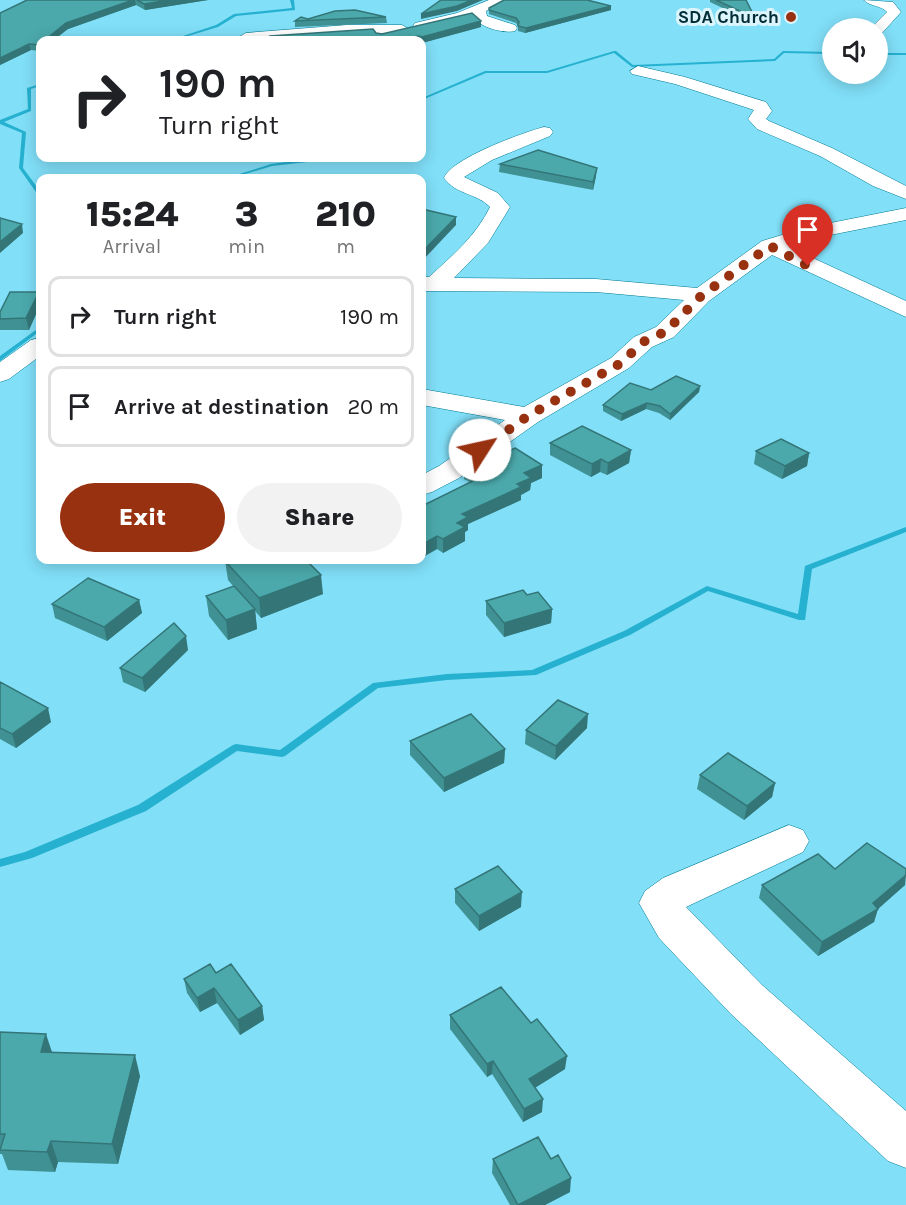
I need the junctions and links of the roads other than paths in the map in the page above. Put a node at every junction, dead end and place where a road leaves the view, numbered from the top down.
1 (501, 0) edge
2 (871, 0) edge
3 (479, 9) junction
4 (888, 18) edge
5 (510, 28) dead end
6 (402, 29) junction
7 (268, 36) edge
8 (377, 36) edge
9 (638, 71) dead end
10 (544, 132) dead end
11 (906, 192) edge
12 (906, 213) edge
13 (770, 246) junction
14 (428, 285) edge
15 (701, 296) junction
16 (906, 310) edge
17 (36, 348) edge
18 (0, 374) edge
19 (426, 398) edge
20 (528, 416) junction
21 (426, 484) edge
22 (789, 841) dead end
23 (906, 1144) edge

1 - 3 street
2 - 4 street
3 - 5 street
3 - 6 street
6 - 7 street
6 - 8 street
9 - 11 street
10 - 14 street
12 - 13 street
13 - 15 street
13 - 16 street
14 - 15 street
15 - 20 street
17 - 18 street
19 - 20 street
20 - 21 street
22 - 23 street

